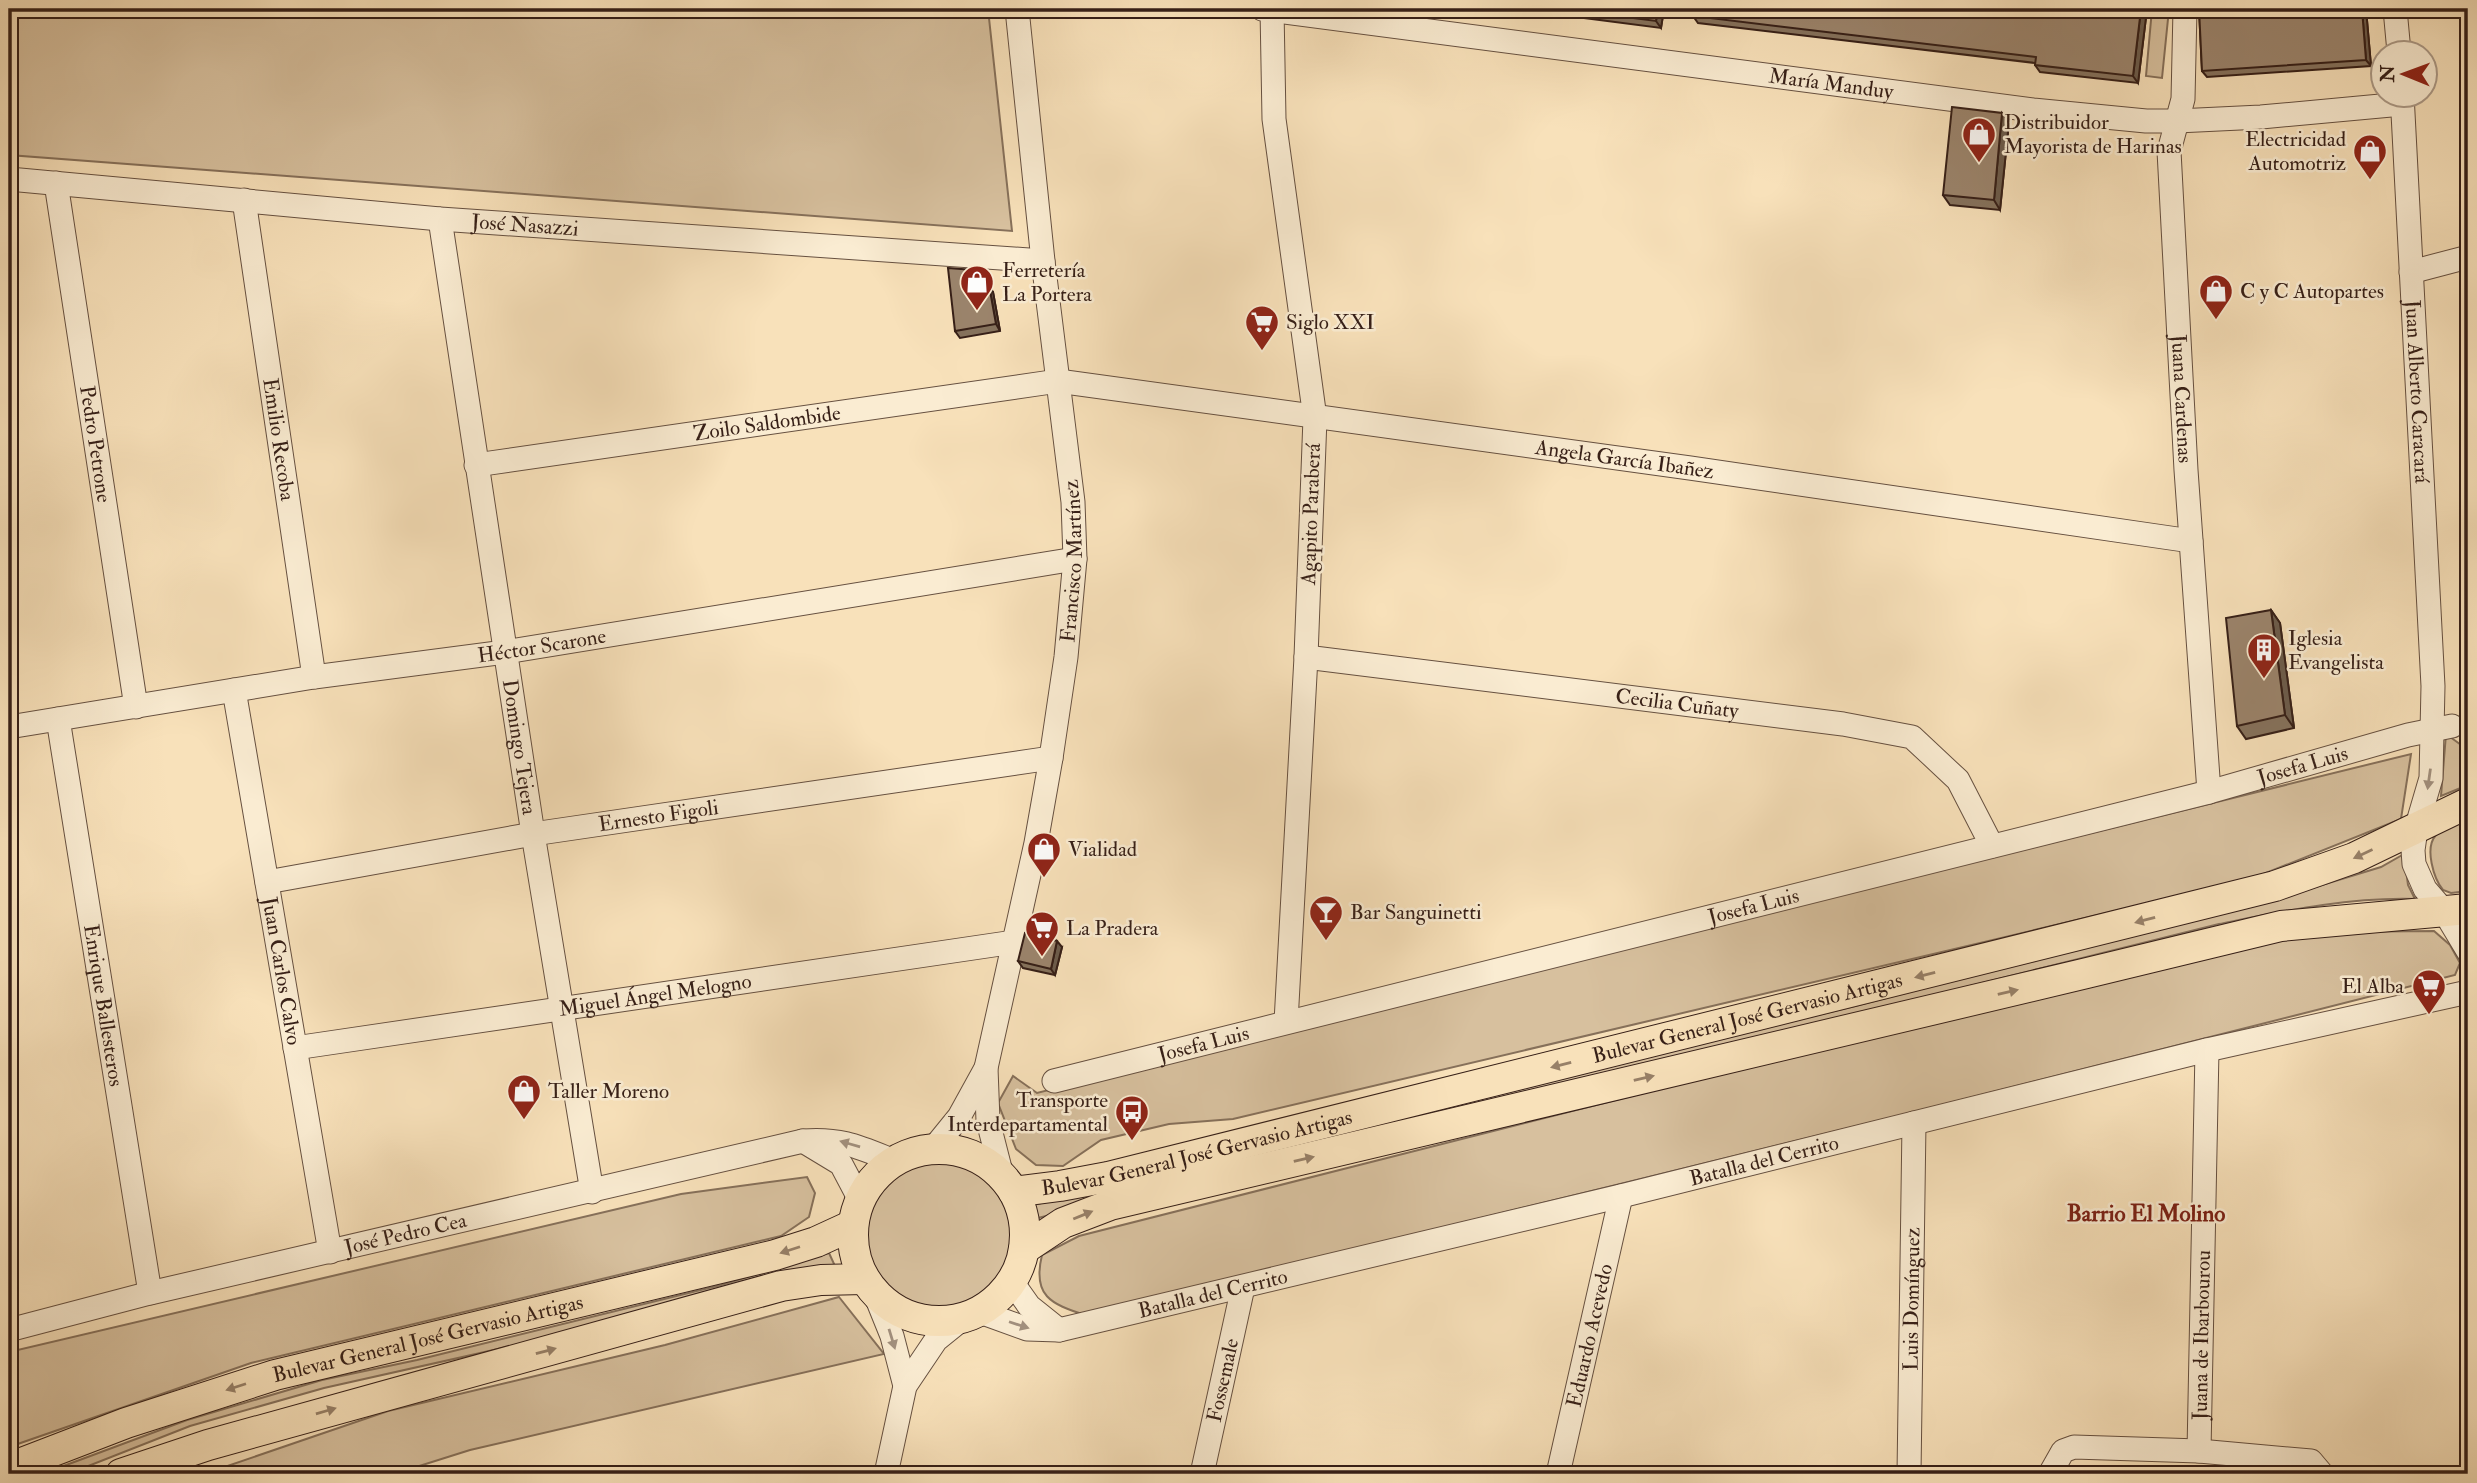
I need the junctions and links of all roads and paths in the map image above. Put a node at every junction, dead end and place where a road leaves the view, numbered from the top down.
1 (1017, 9) edge
2 (1269, 9) edge
3 (2185, 9) edge
4 (2395, 9) edge
5 (2398, 38) edge
6 (2368, 103) edge
7 (2402, 108) edge
8 (2177, 121) junction
9 (9, 179) edge
10 (55, 183) junction
11 (244, 200) junction
12 (440, 219) junction
13 (2468, 257) edge
14 (1043, 261) junction
15 (2411, 272) junction
16 (1058, 381) junction
17 (1315, 418) junction
18 (476, 465) junction
19 (2191, 541) junction
20 (1075, 559) junction
21 (505, 652) junction
22 (1306, 657) junction
23 (314, 677) junction
24 (234, 690) junction
25 (136, 706) junction
26 (58, 719) junction
27 (9, 727) edge
28 (2451, 732) edge
29 (1051, 758) junction
30 (2209, 792) junction
31 (2468, 803) edge
32 (2416, 829) junction
33 (533, 834) junction
34 (1992, 846) junction
35 (267, 882) junction
36 (2456, 910) edge
37 (1014, 942) junction
38 (2468, 951) edge
39 (2468, 992) edge
40 (561, 1008) junction
41 (1286, 1022) junction
42 (295, 1048) junction
43 (2207, 1050) junction
44 (986, 1068) junction
45 (1054, 1081) dead end
46 (1914, 1123) junction
47 (803, 1141) junction
48 (933, 1149) junction
49 (894, 1161) junction
50 (1008, 1184) junction
51 (592, 1192) junction
52 (1621, 1196) junction
53 (856, 1212) junction
54 (1024, 1249) junction
55 (330, 1252) junction
56 (1012, 1282) junction
57 (869, 1286) junction
58 (1243, 1287) junction
59 (150, 1293) junction
60 (971, 1315) junction
61 (9, 1330) edge
62 (1059, 1330) junction
63 (905, 1386) junction
64 (2199, 1451) junction
65 (9, 1468) edge
66 (2316, 1468) edge
67 (121, 1474) edge
68 (886, 1474) edge
69 (1202, 1474) edge
70 (1558, 1474) edge
71 (1909, 1474) edge
72 (2050, 1474) edge

1 - 14 street, Francisco Martínez
2 - 8 street, María Manduy
2 - 17 street, Agapito Paraberá
3 - 8 street, Juana Cardenas
4 - 5 street
6 - 8 street, María Manduy
7 - 15 street, Juan Alberto Caracará
8 - 19 street, Juana Cardenas
9 - 10 street, José Nasazzi
10 - 11 street, José Nasazzi
10 - 25 street, Pedro Petrone
11 - 12 street, José Nasazzi
11 - 23 street, Emilio Recoba
12 - 14 street, José Nasazzi
12 - 18 street, Domingo Tejera
13 - 15 street
14 - 16 street, Francisco Martínez
15 - 28 street, Juan Alberto Caracará
16 - 17 street, Angela García Ibañez
16 - 18 street, Zoilo Saldombide
16 - 20 street, Francisco Martínez
17 - 19 street, Angela García Ibañez
17 - 22 street, Agapito Paraberá
18 - 21 street, Domingo Tejera
19 - 30 street, Juana Cardenas
20 - 21 street, Héctor Scarone
20 - 29 street, Francisco Martínez
21 - 23 street, Héctor Scarone
21 - 33 street, Domingo Tejera
22 - 34 street, Cecilia Cuñaty
22 - 41 street, Agapito Paraberá
23 - 24 street, Héctor Scarone
24 - 25 street, Héctor Scarone
24 - 35 street, Juan Carlos Calvo
25 - 26 street, Héctor Scarone
26 - 27 street, Héctor Scarone
26 - 59 street, Enrique Ballesteros
28 - 30 street, Josefa Luis
28 -> 32 street
29 - 33 street, Ernesto Figoli
29 - 37 street, Francisco Martínez
30 - 34 street, Josefa Luis
31 - 32 main road, Bulevar General José Gervasio Artigas
32 - 36 street
32 -> 50 main road, Bulevar General José Gervasio Artigas
33 - 35 street, Ernesto Figoli
33 - 40 street, Domingo Tejera
34 - 41 street, Josefa Luis
35 - 42 street, Juan Carlos Calvo
36 - 38 street
54 -> 36 main road, Bulevar General José Gervasio Artigas
37 - 40 street, Miguel Ángel Melogno
37 - 44 street, Francisco Martínez
39 - 43 street, Batalla del Cerrito
40 - 42 street, Miguel Ángel Melogno
40 - 51 street, Domingo Tejera
41 - 45 street, Josefa Luis
42 - 55 street, Juan Carlos Calvo
43 - 46 street, Batalla del Cerrito
43 - 64 street, Juana de Ibarbourou
44 - 48 street, Francisco Martínez
44 - 50 street, Francisco Martínez
46 - 52 street, Batalla del Cerrito
46 - 71 street, Luis Domínguez
49 -> 47 street, José Pedro Cea
47 - 51 street, José Pedro Cea
47 - 53 street
48 - 49 main road
48 - 50 main road
49 - 53 main road
50 - 54 main road
51 - 55 street, José Pedro Cea
52 - 58 street, Batalla del Cerrito
52 - 70 street, Eduardo Acevedo
53 - 57 main road
53 -> 65 main road, Bulevar General José Gervasio Artigas
54 - 56 main road
55 - 59 street, José Pedro Cea
56 - 60 main road
56 - 62 street
57 - 60 main road
57 -> 63 street
67 -> 57 main road, Bulevar General José Gervasio Artigas
58 - 62 street, Batalla del Cerrito
58 - 69 street, Fossemale
59 - 61 street, José Pedro Cea
60 -> 62 street, Batalla del Cerrito
60 - 63 street
63 - 68 street
64 - 66 street
64 - 72 street

